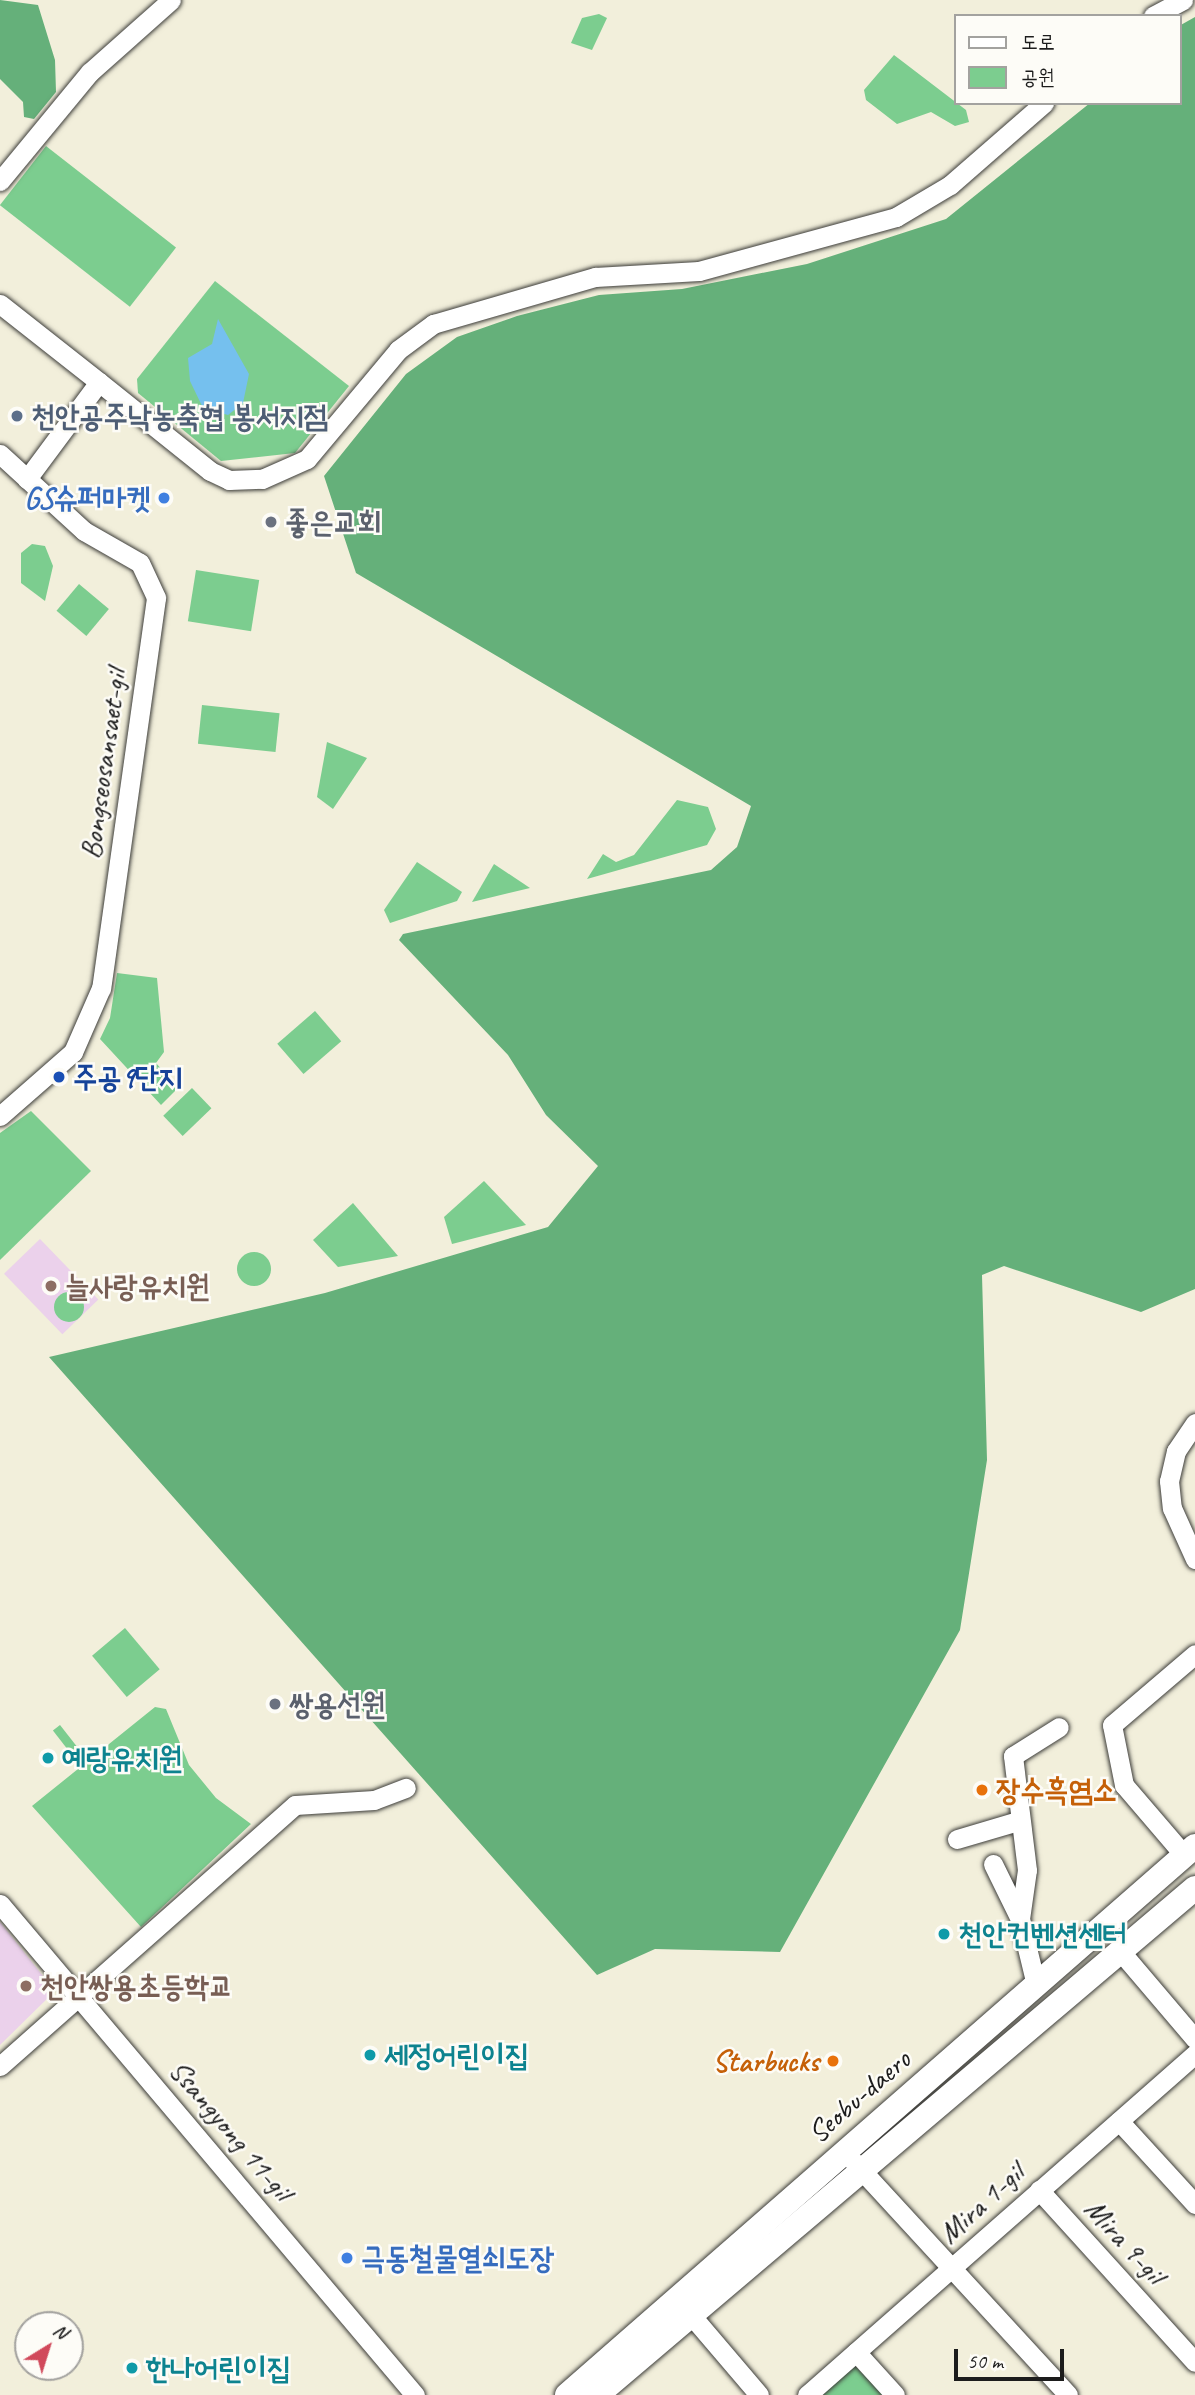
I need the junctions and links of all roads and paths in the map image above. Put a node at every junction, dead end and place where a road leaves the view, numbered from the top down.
1 (171, 0) edge
2 (1183, 0) edge
3 (1157, 14) edge
4 (1042, 105) edge
5 (0, 181) edge
6 (0, 304) edge
7 (99, 382) junction
8 (0, 454) edge
9 (27, 479) junction
10 (0, 1116) edge
11 (1195, 1423) edge
12 (1195, 1559) edge
13 (1195, 1654) edge
14 (1059, 1727) dead end
15 (406, 1788) dead end
16 (1018, 1821) junction
17 (957, 1839) dead end
18 (1190, 1851) edge
19 (993, 1864) dead end
20 (1195, 1888) edge
21 (0, 1903) edge
22 (1020, 1919) junction
23 (1121, 1952) junction
24 (1036, 1985) junction
25 (80, 1997) junction
26 (1195, 2039) edge
27 (1195, 2054) edge
28 (0, 2066) edge
29 (1119, 2121) junction
30 (844, 2151) junction
31 (862, 2171) junction
32 (1039, 2190) junction
33 (1195, 2204) edge
34 (953, 2268) junction
35 (691, 2315) junction
36 (856, 2352) junction
37 (1195, 2362) edge
38 (415, 2395) edge
39 (567, 2395) edge
40 (597, 2395) edge
41 (760, 2395) edge
42 (807, 2395) edge
43 (895, 2395) edge
44 (1068, 2395) edge

1 - 5 street
2 - 3 street
4 - 7 street
6 - 7 street
7 - 9 street
8 - 9 street, Bongseosansaet-gil
9 - 10 street, Bongseosansaet-gil
11 - 12 street
13 - 18 street
14 - 16 street
15 - 25 street
16 - 17 street
16 - 22 street
18 - 24 main road, Seobu-daero
19 - 22 street
20 - 23 main road, Seobu-daero
21 - 25 street, Ssangyong 11-gil
22 - 24 street
23 - 26 street
23 - 31 main road, Seobu-daero
24 - 30 main road, Seobu-daero
25 - 28 street
25 - 38 street, Ssangyong 11-gil
27 - 29 street, Mira 1-gil
29 - 32 street, Mira 1-gil
29 - 33 street
30 - 31 street
30 - 39 main road, Seobu-daero
31 - 34 street
31 - 35 main road, Seobu-daero
32 - 34 street, Mira 1-gil
32 - 37 street, Mira 9-gil
34 - 36 street, Mira 1-gil
34 - 44 street
35 - 40 main road, Seobu-daero
35 - 41 street
36 - 42 street, Mira 1-gil
36 - 43 street

